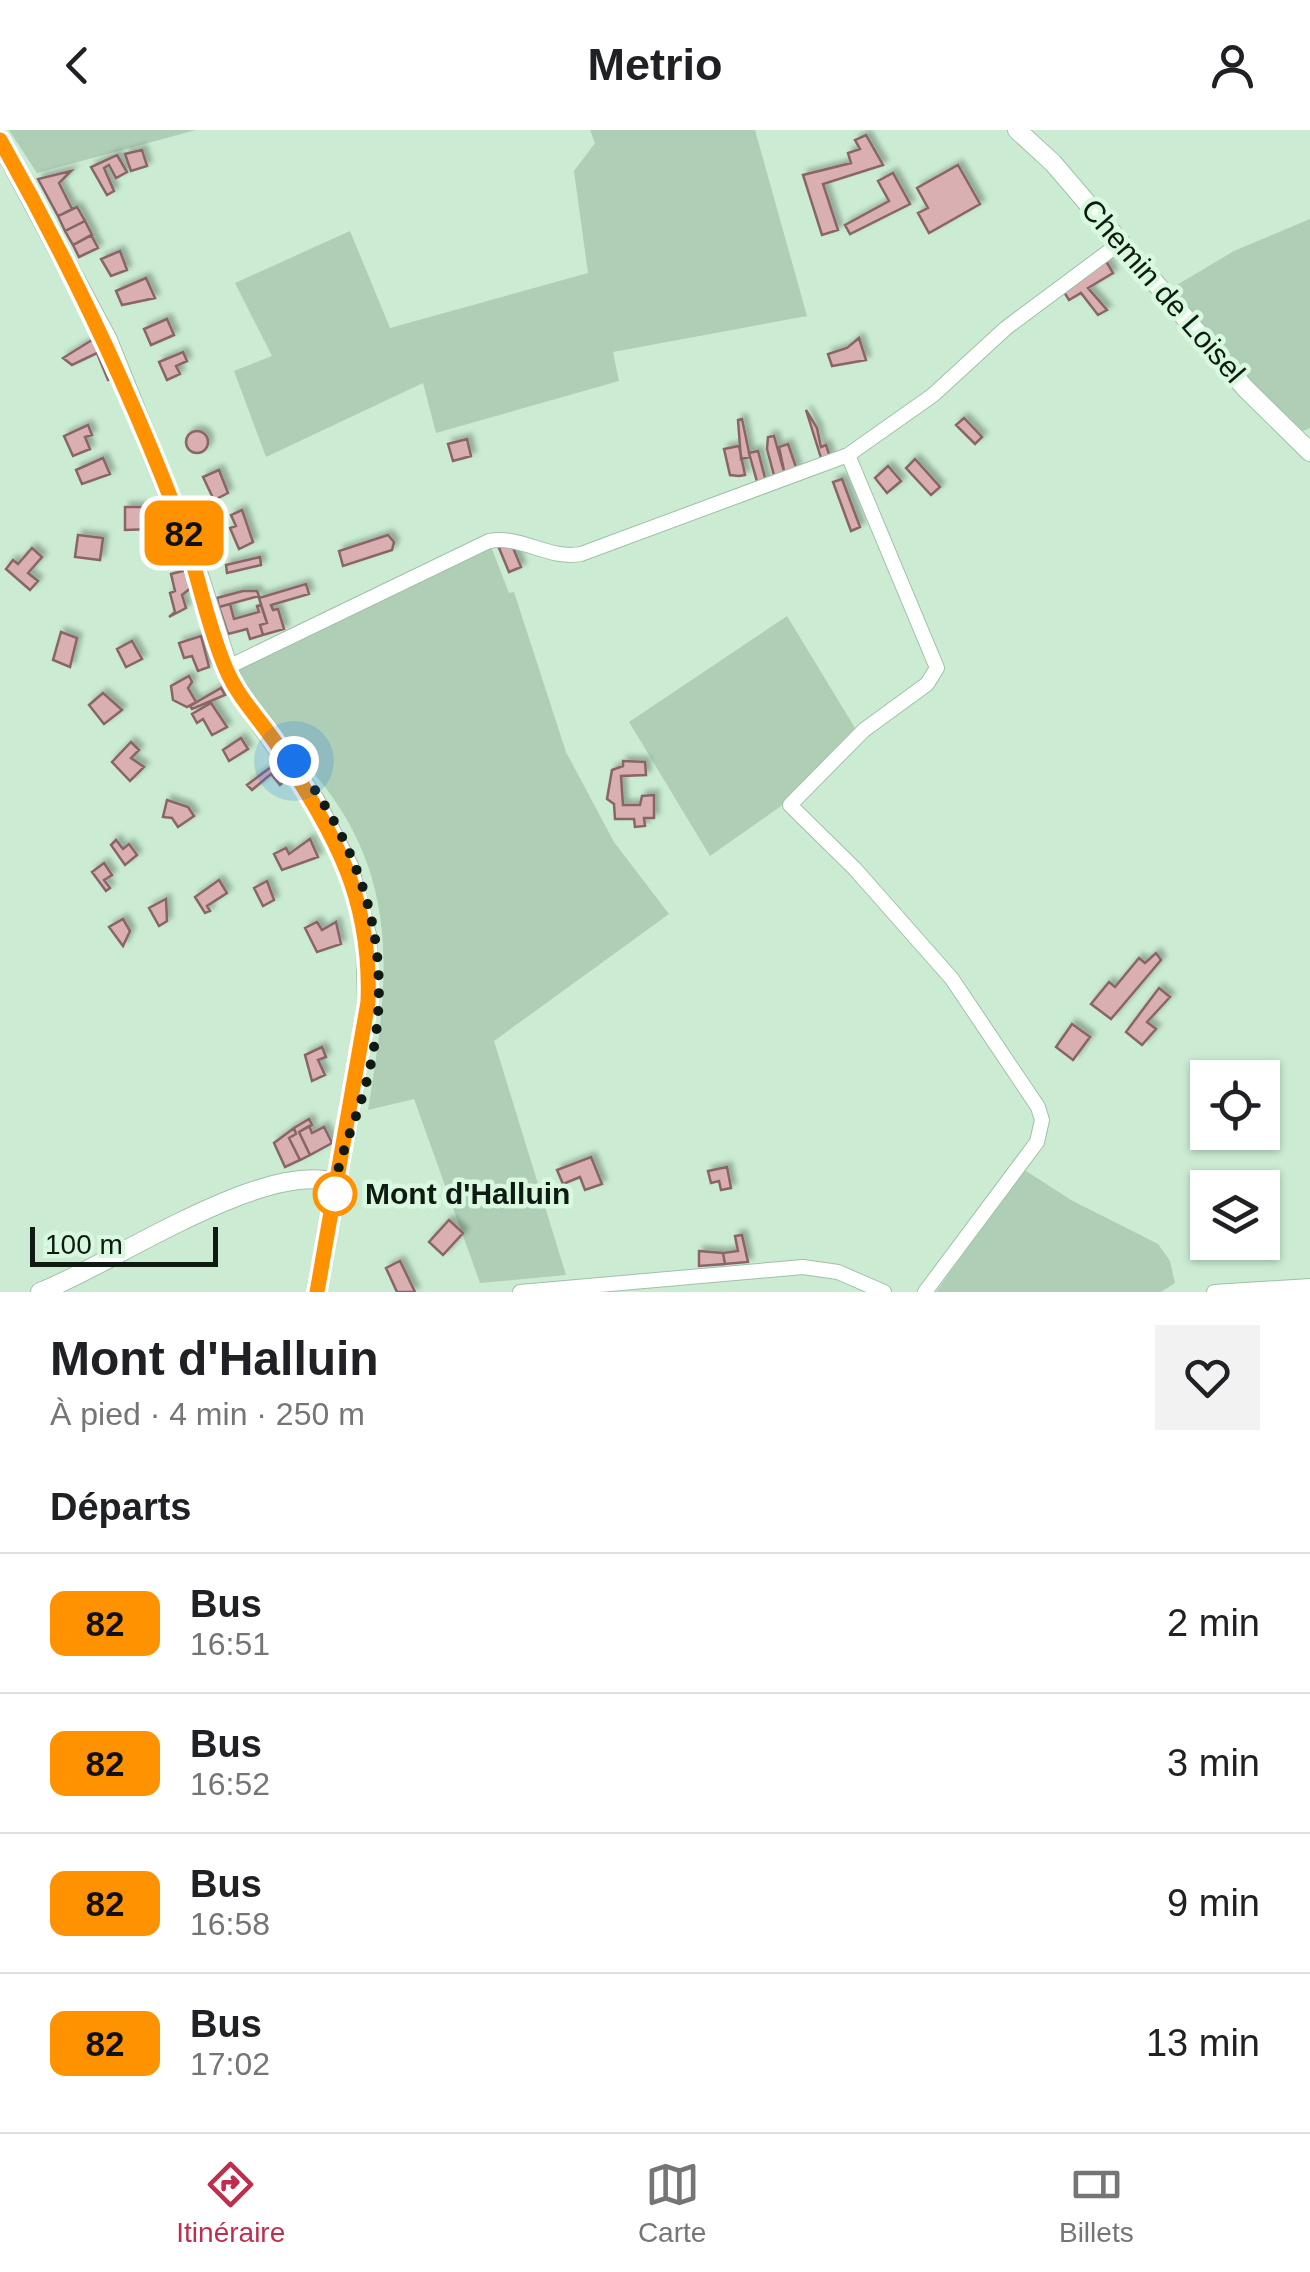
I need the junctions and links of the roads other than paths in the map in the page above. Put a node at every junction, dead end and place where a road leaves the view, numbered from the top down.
1 (1016, 130) edge
2 (0, 140) edge
3 (1120, 243) junction
4 (1310, 452) edge
5 (848, 455) junction
6 (226, 668) junction
7 (337, 1183) junction
8 (1310, 1286) edge
9 (40, 1292) edge
10 (317, 1292) edge
11 (520, 1292) edge
12 (884, 1292) edge
13 (925, 1292) edge
14 (1214, 1292) edge

1 - 3 street, Chemin de Loisel
2 - 6 main road
3 - 4 street, Chemin de Loisel
3 - 5 street
5 - 6 street
5 - 13 street
6 - 7 main road
7 - 9 street
7 - 10 main road
8 - 14 street
11 - 12 street

